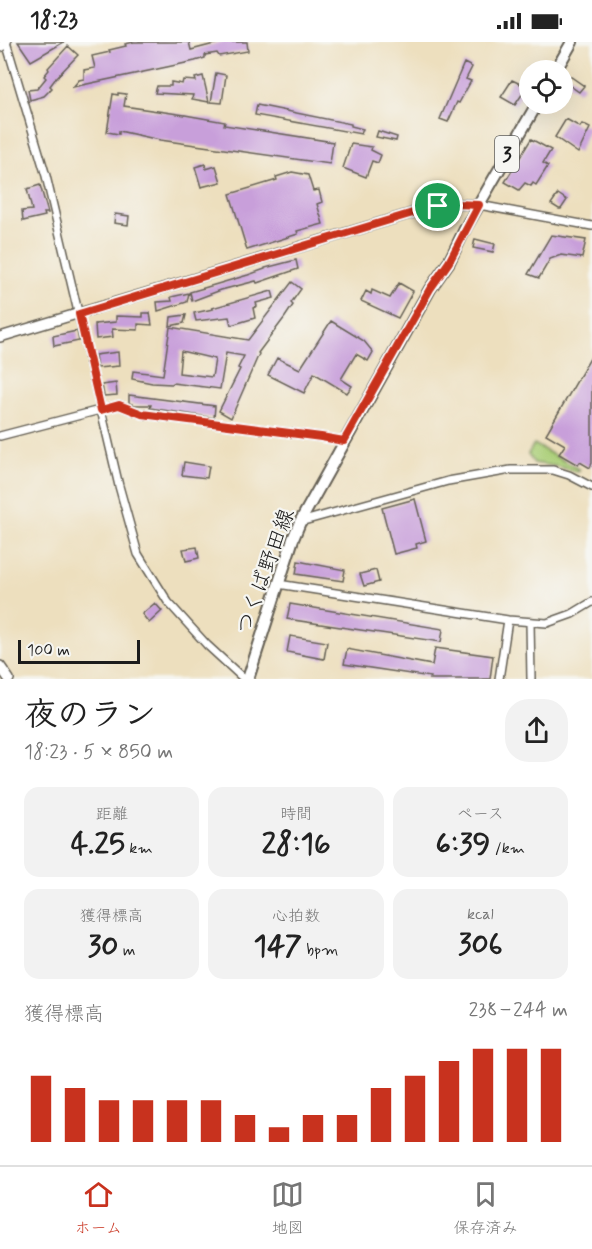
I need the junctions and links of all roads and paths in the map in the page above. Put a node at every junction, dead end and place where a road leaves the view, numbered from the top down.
1 (6, 42) edge
2 (572, 42) edge
3 (0, 47) edge
4 (562, 60) edge
5 (531, 114) edge
6 (479, 205) junction
7 (592, 226) edge
8 (79, 314) junction
9 (0, 337) edge
10 (101, 410) junction
11 (0, 436) edge
12 (344, 441) junction
13 (592, 487) edge
14 (300, 522) junction
15 (278, 584) junction
16 (592, 602) edge
17 (508, 620) junction
18 (530, 622) junction
19 (0, 666) edge
20 (9, 679) edge
21 (246, 679) edge
22 (499, 679) edge
23 (531, 679) edge

1 - 3 street
1 - 8 street
2 - 4 main road
5 - 6 main road, つくば野田線 / 3
6 - 7 street
6 - 8 street
6 - 12 main road, つくば野田線 / 3
8 - 9 street
8 - 10 street
10 - 11 street
10 - 12 street
10 - 21 street
12 - 14 main road, つくば野田線 / 3
13 - 14 street
14 - 15 main road, つくば野田線 / 3
15 - 17 street
15 - 21 main road, つくば野田線 / 3
16 - 18 street
17 - 18 street
17 - 22 street
18 - 23 street
19 - 20 street

